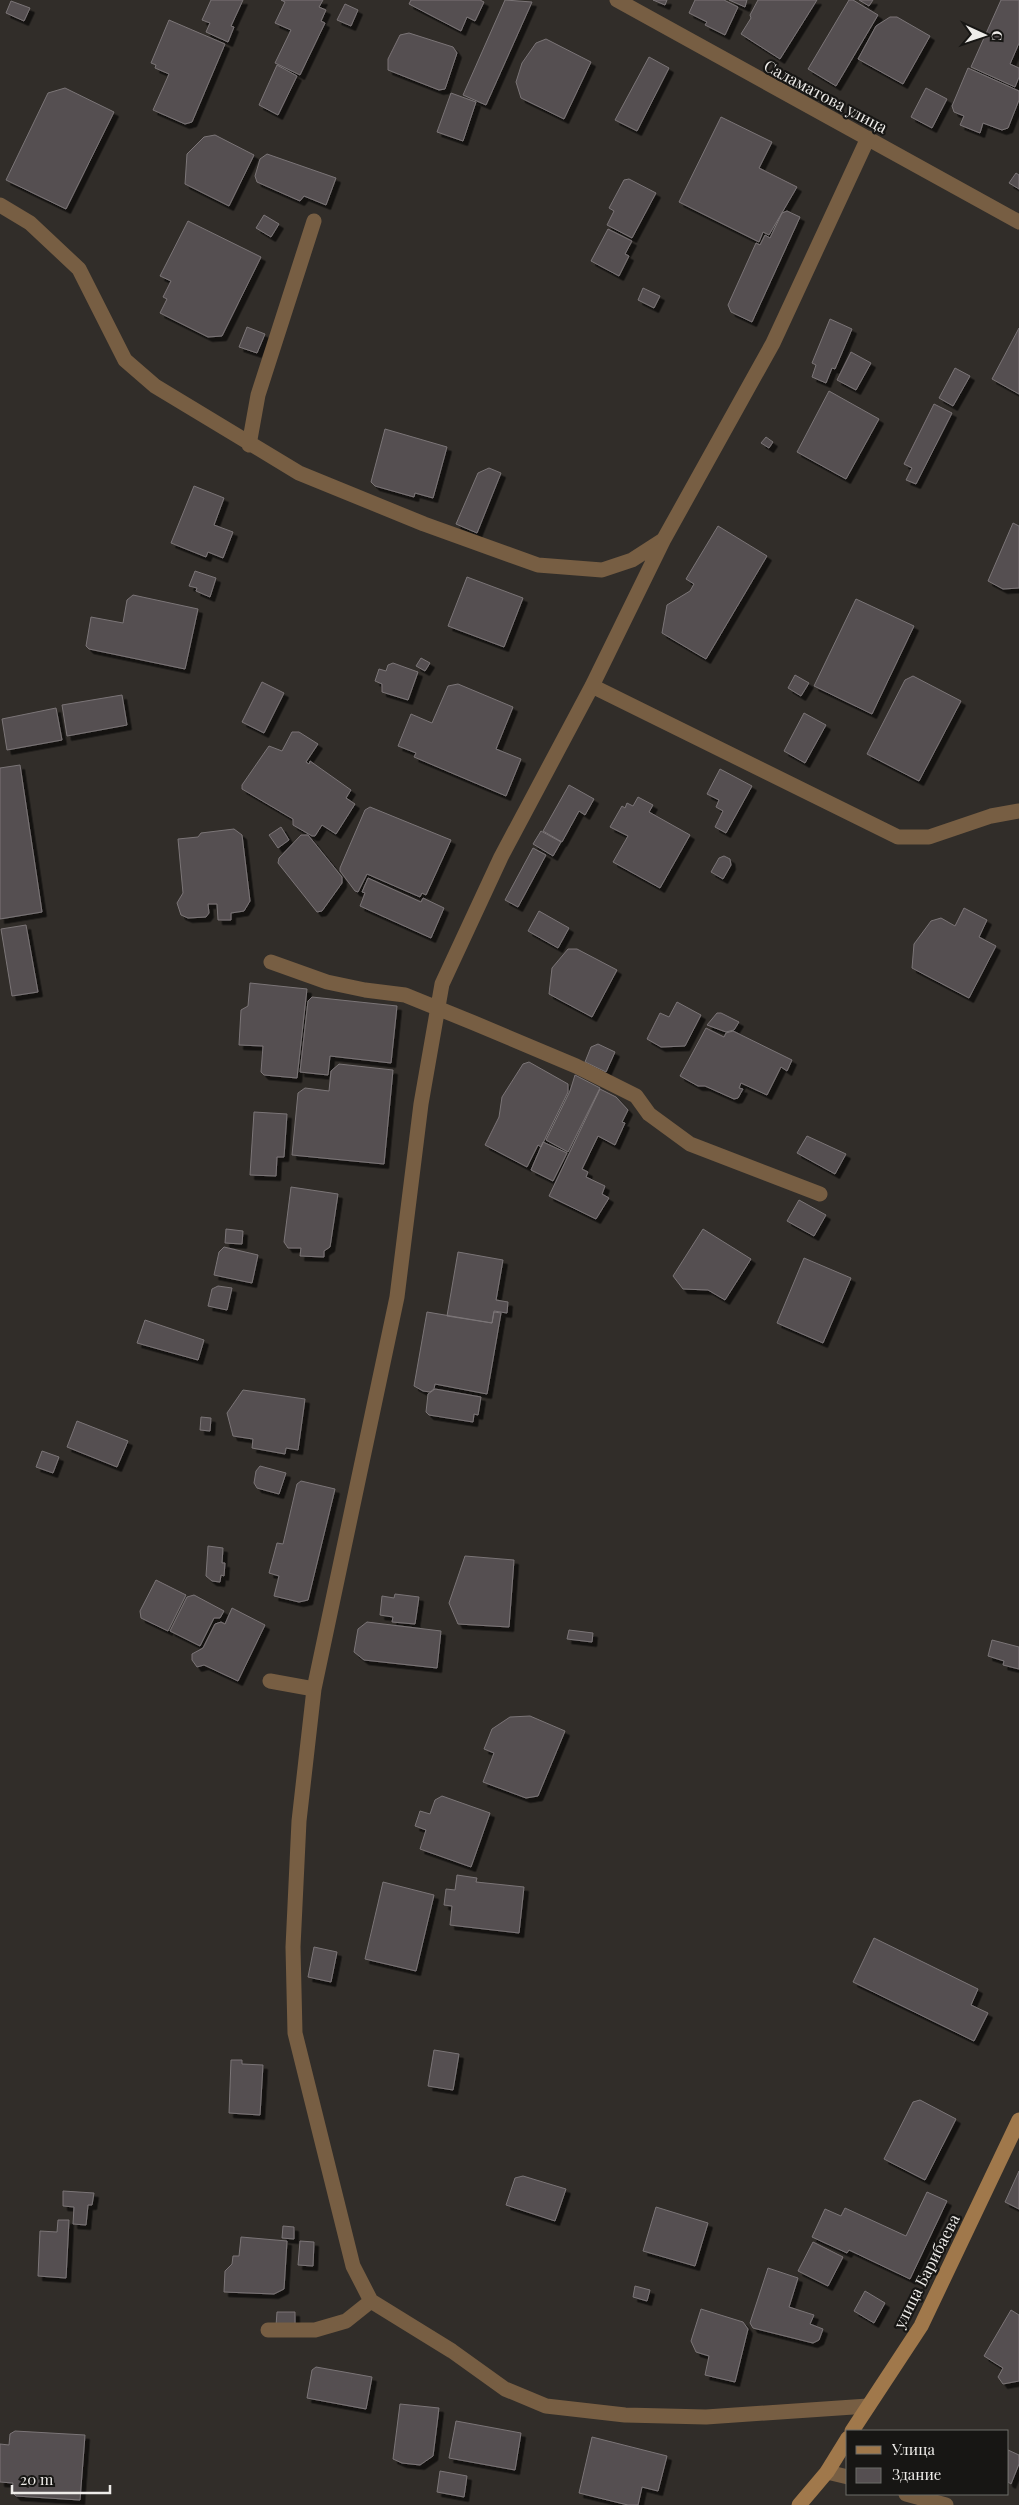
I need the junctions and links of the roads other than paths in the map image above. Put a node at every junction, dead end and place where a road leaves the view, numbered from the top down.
1 (617, 0) edge
2 (868, 138) junction
3 (0, 205) edge
4 (314, 221) dead end
5 (1019, 222) edge
6 (249, 445) junction
7 (664, 539) junction
8 (592, 686) junction
9 (1019, 811) edge
10 (270, 962) dead end
11 (438, 1009) junction
12 (820, 1194) dead end
13 (270, 1681) dead end
14 (314, 1689) junction
15 (1019, 2120) edge
16 (371, 2301) junction
17 (268, 2330) dead end
18 (868, 2406) junction
19 (853, 2430) edge
20 (846, 2441) edge
21 (827, 2472) junction
22 (846, 2477) edge
23 (910, 2495) edge
24 (799, 2505) edge
25 (946, 2505) edge

1 - 2 street, Саламатова улица
2 - 5 street, Саламатова улица
2 - 7 street
3 - 6 street
4 - 6 street
6 - 7 street
7 - 8 street
8 - 9 street
8 - 11 street
10 - 11 street
11 - 12 street
11 - 14 street
13 - 14 street
14 - 16 street
15 - 18 street, улица Барибаева
16 - 17 street
16 - 18 street
18 - 19 street, улица Барибаева
20 - 21 street
21 - 22 street
21 - 24 street
23 - 25 street

